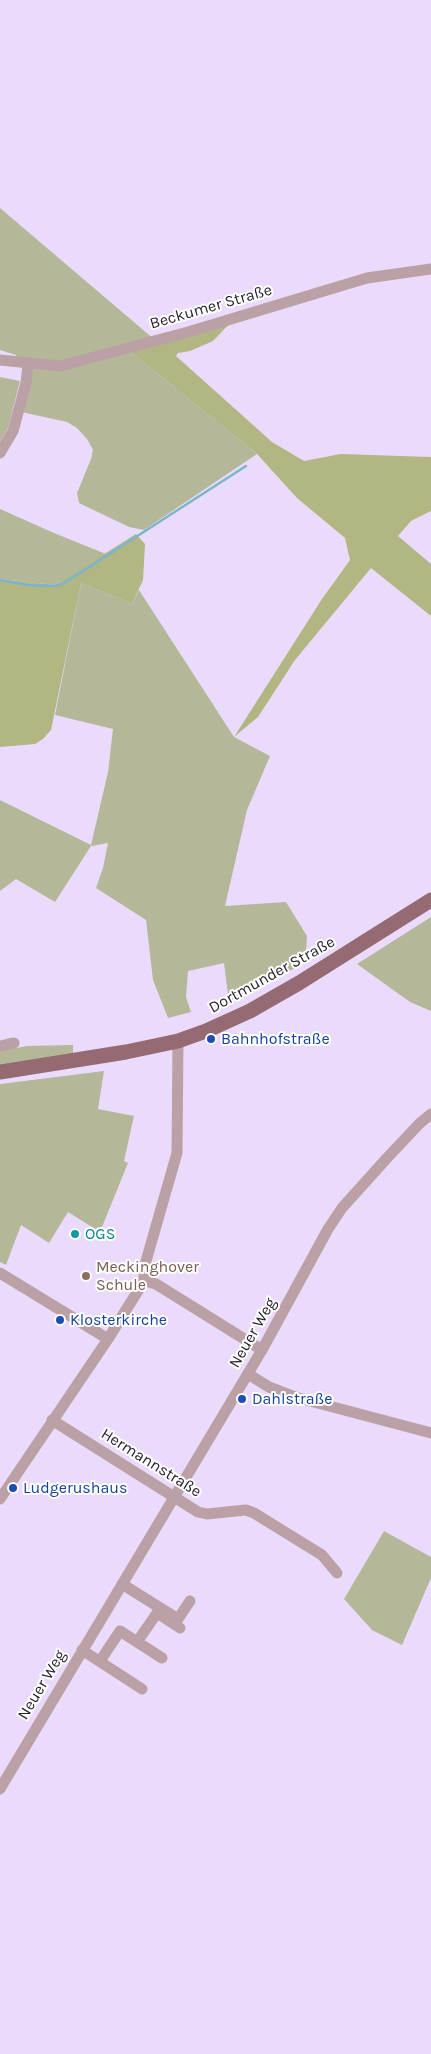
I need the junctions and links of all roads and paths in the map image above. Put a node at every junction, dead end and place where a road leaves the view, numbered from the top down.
1 (431, 269) edge
2 (0, 360) edge
3 (28, 364) junction
4 (0, 454) edge
5 (431, 900) edge
6 (178, 1041) junction
7 (14, 1043) dead end
8 (0, 1046) edge
9 (0, 1072) edge
10 (431, 1114) edge
11 (0, 1273) edge
12 (144, 1281) junction
13 (108, 1339) junction
14 (262, 1350) junction
15 (248, 1374) junction
16 (52, 1420) junction
17 (431, 1433) edge
18 (175, 1496) junction
19 (0, 1497) edge
20 (337, 1573) dead end
21 (122, 1584) junction
22 (190, 1601) dead end
23 (158, 1611) junction
24 (180, 1628) dead end
25 (137, 1642) junction
26 (82, 1650) junction
27 (162, 1658) dead end
28 (100, 1661) junction
29 (142, 1689) dead end
30 (0, 1789) edge

1 - 3 street, Beckumer Straße
2 - 3 street, Beckumer Straße
3 - 4 street
5 - 6 main road, Dortmunder Straße
6 - 9 main road, Dortmunder Straße
6 - 12 street
7 - 8 street
10 - 14 street, Neuer Weg
11 - 13 street
12 - 13 street
12 - 14 street
13 - 16 street
14 - 15 street, Neuer Weg
15 - 17 street
15 - 18 street, Neuer Weg
16 - 18 street, Hermannstraße
16 - 19 street
18 - 20 street, Hermannstraße
18 - 21 street, Neuer Weg
21 - 23 street
21 - 26 street, Neuer Weg
22 - 23 street
23 - 24 street
23 - 25 street
25 - 27 street
25 - 28 street
26 - 28 street, Neuer Weg
26 - 30 street, Neuer Weg
28 - 29 street, Neuer Weg

